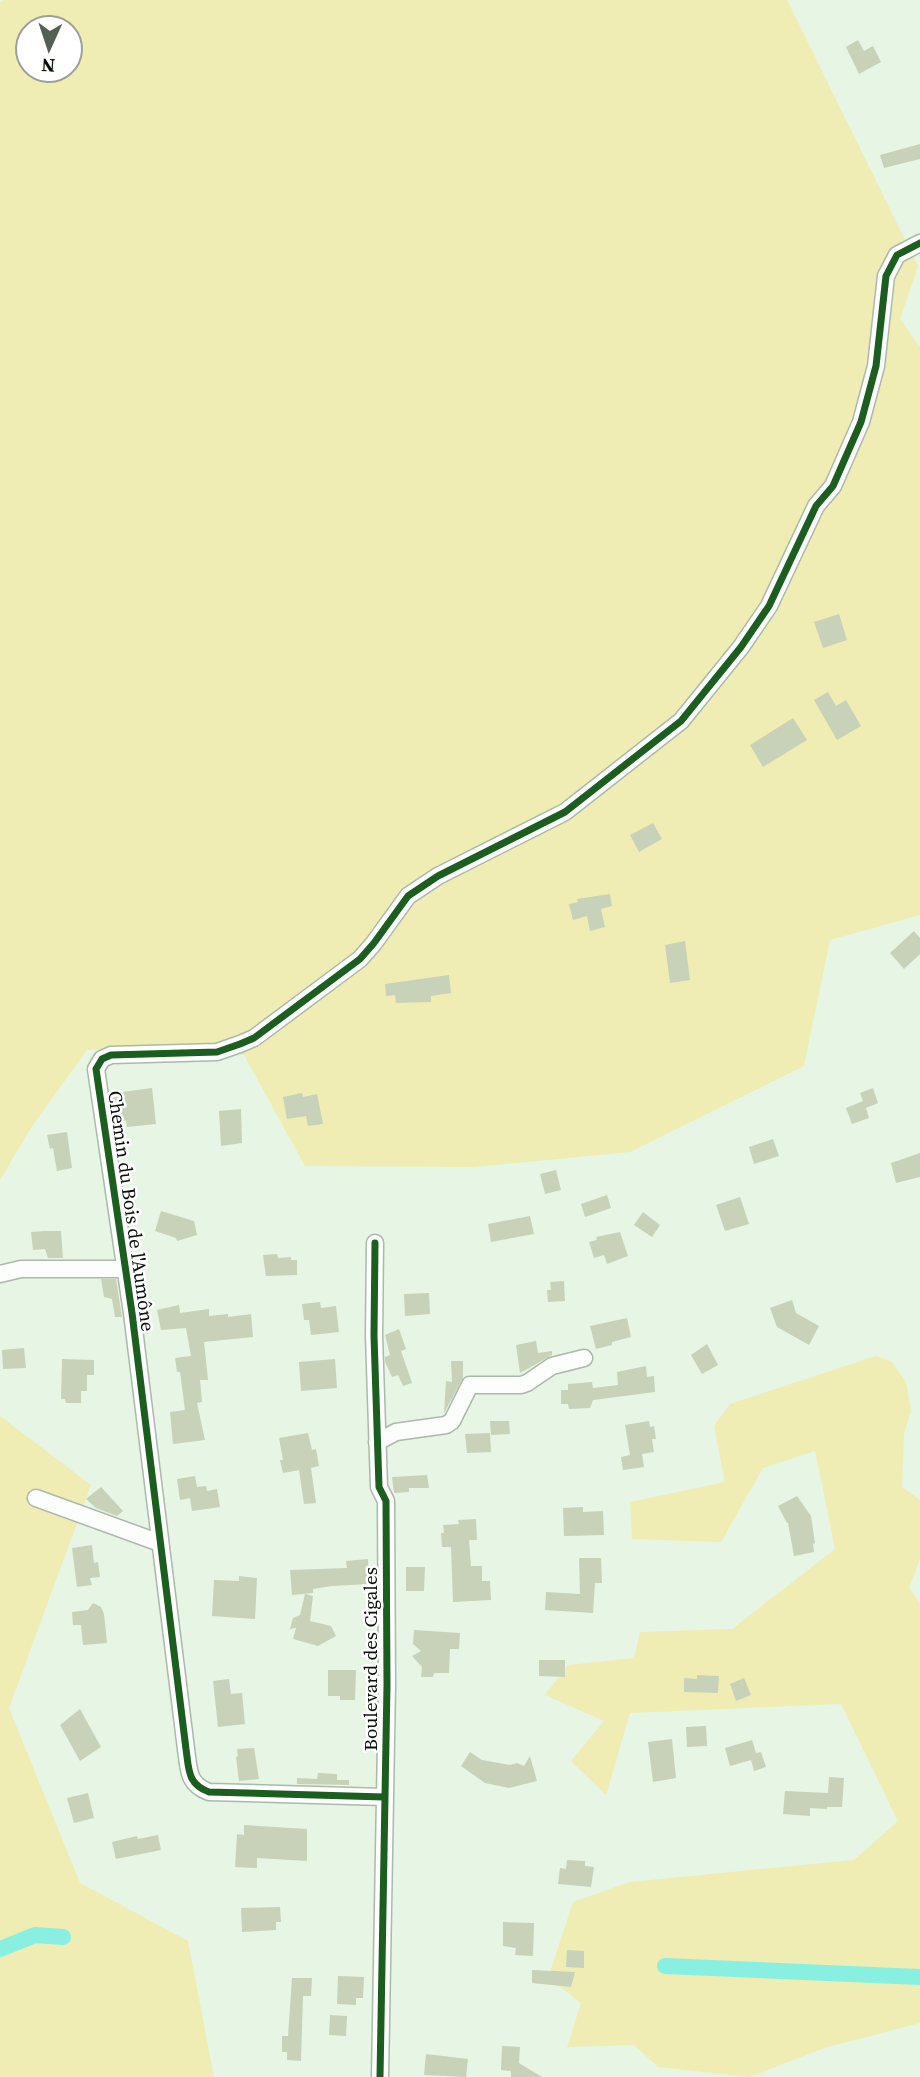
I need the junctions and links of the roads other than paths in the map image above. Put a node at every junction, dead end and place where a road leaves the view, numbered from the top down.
1 (920, 244) edge
2 (375, 1243) dead end
3 (124, 1269) junction
4 (0, 1274) edge
5 (584, 1357) dead end
6 (377, 1442) junction
7 (36, 1498) dead end
8 (160, 1543) junction
9 (384, 1797) junction
10 (380, 2077) edge

1 - 3 street, Chemin du Bois de l'Aumône
2 - 6 street, Boulevard des Cigales
3 - 4 street
3 - 8 street, Chemin du Bois de l'Aumône
5 - 6 street
6 - 9 street, Boulevard des Cigales
7 - 8 street
8 - 9 street, Chemin du Bois de l'Aumône
9 - 10 street, Boulevard des Cigales

